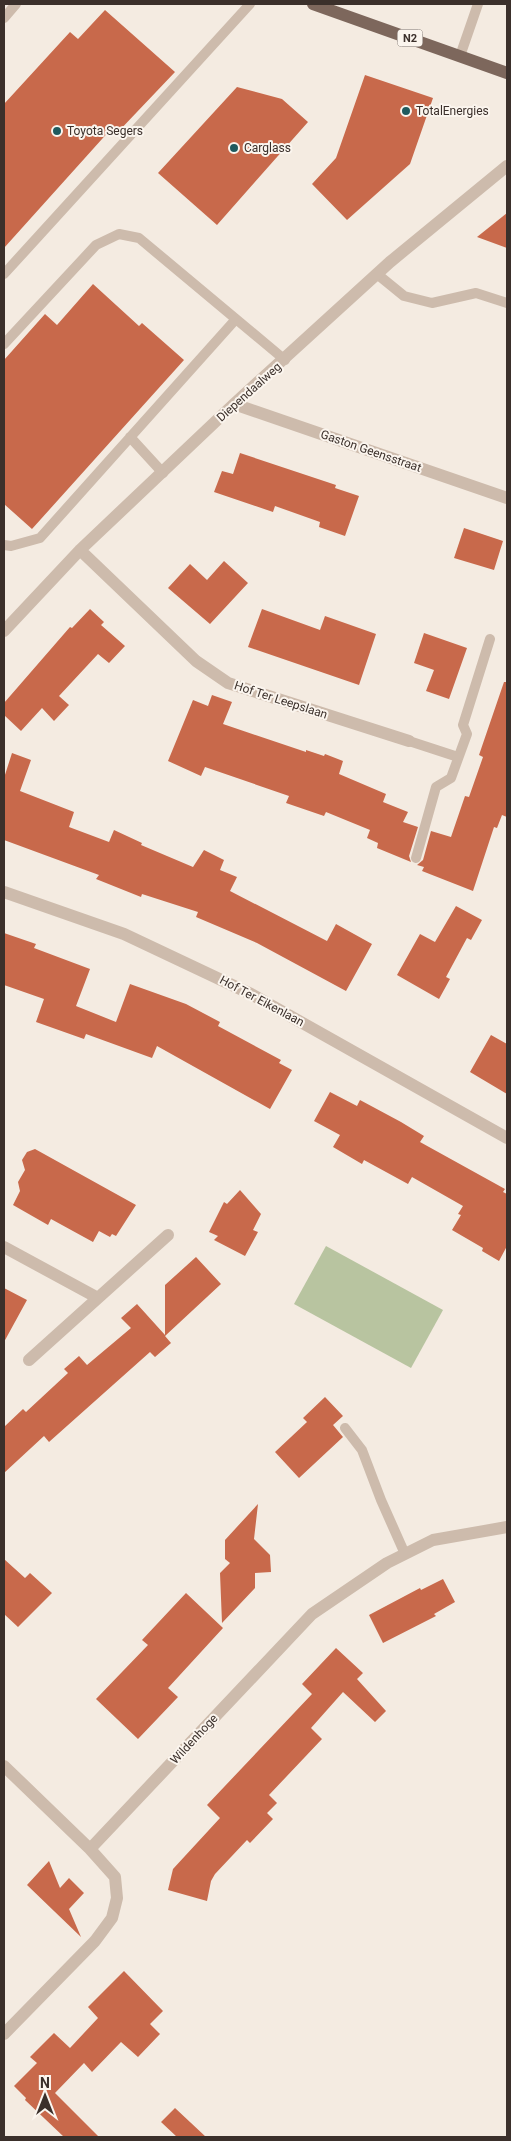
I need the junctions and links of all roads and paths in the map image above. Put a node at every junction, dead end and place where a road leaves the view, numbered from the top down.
1 (16, 4) edge
2 (250, 4) edge
3 (313, 4) edge
4 (478, 4) edge
5 (4, 18) edge
6 (460, 56) junction
7 (507, 73) edge
8 (507, 166) edge
9 (4, 274) edge
10 (377, 274) junction
11 (507, 303) edge
12 (236, 319) junction
13 (4, 344) edge
14 (285, 360) junction
15 (234, 404) junction
16 (130, 437) junction
17 (163, 473) junction
18 (507, 498) edge
19 (4, 545) edge
20 (80, 550) junction
21 (4, 631) edge
22 (490, 639) dead end
23 (409, 741) joint
24 (458, 757) junction
25 (416, 858) dead end
26 (4, 892) edge
27 (507, 1138) edge
28 (168, 1235) dead end
29 (4, 1247) edge
30 (98, 1298) junction
31 (29, 1360) dead end
32 (345, 1428) dead end
33 (507, 1527) edge
34 (406, 1554) junction
35 (4, 1766) edge
36 (90, 1849) junction
37 (4, 2034) edge

1 - 5 lane
2 - 9 lane
3 - 6 main road, N2
4 - 6 lane
6 - 7 main road, N2
8 - 10 street, Diependaalweg
10 - 11 lane
10 - 14 street, Diependaalweg
12 - 13 lane
12 - 14 lane
12 - 16 lane
14 - 15 street, Diependaalweg
15 - 17 street, Diependaalweg
15 - 18 street, Gaston Geensstraat
16 - 17 lane
16 - 19 lane
17 - 20 street, Diependaalweg
20 - 21 street, Diependaalweg
20 - 23 street, Hof Ter Leepslaan
22 - 24 lane
23 - 24 lane
24 - 25 lane
26 - 27 street, Hof Ter Eikenlaan
28 - 30 street
29 - 30 street
30 - 31 street
32 - 34 lane
33 - 34 street, Wildenhoge
34 - 36 street, Wildenhoge
35 - 36 street
36 - 37 street

